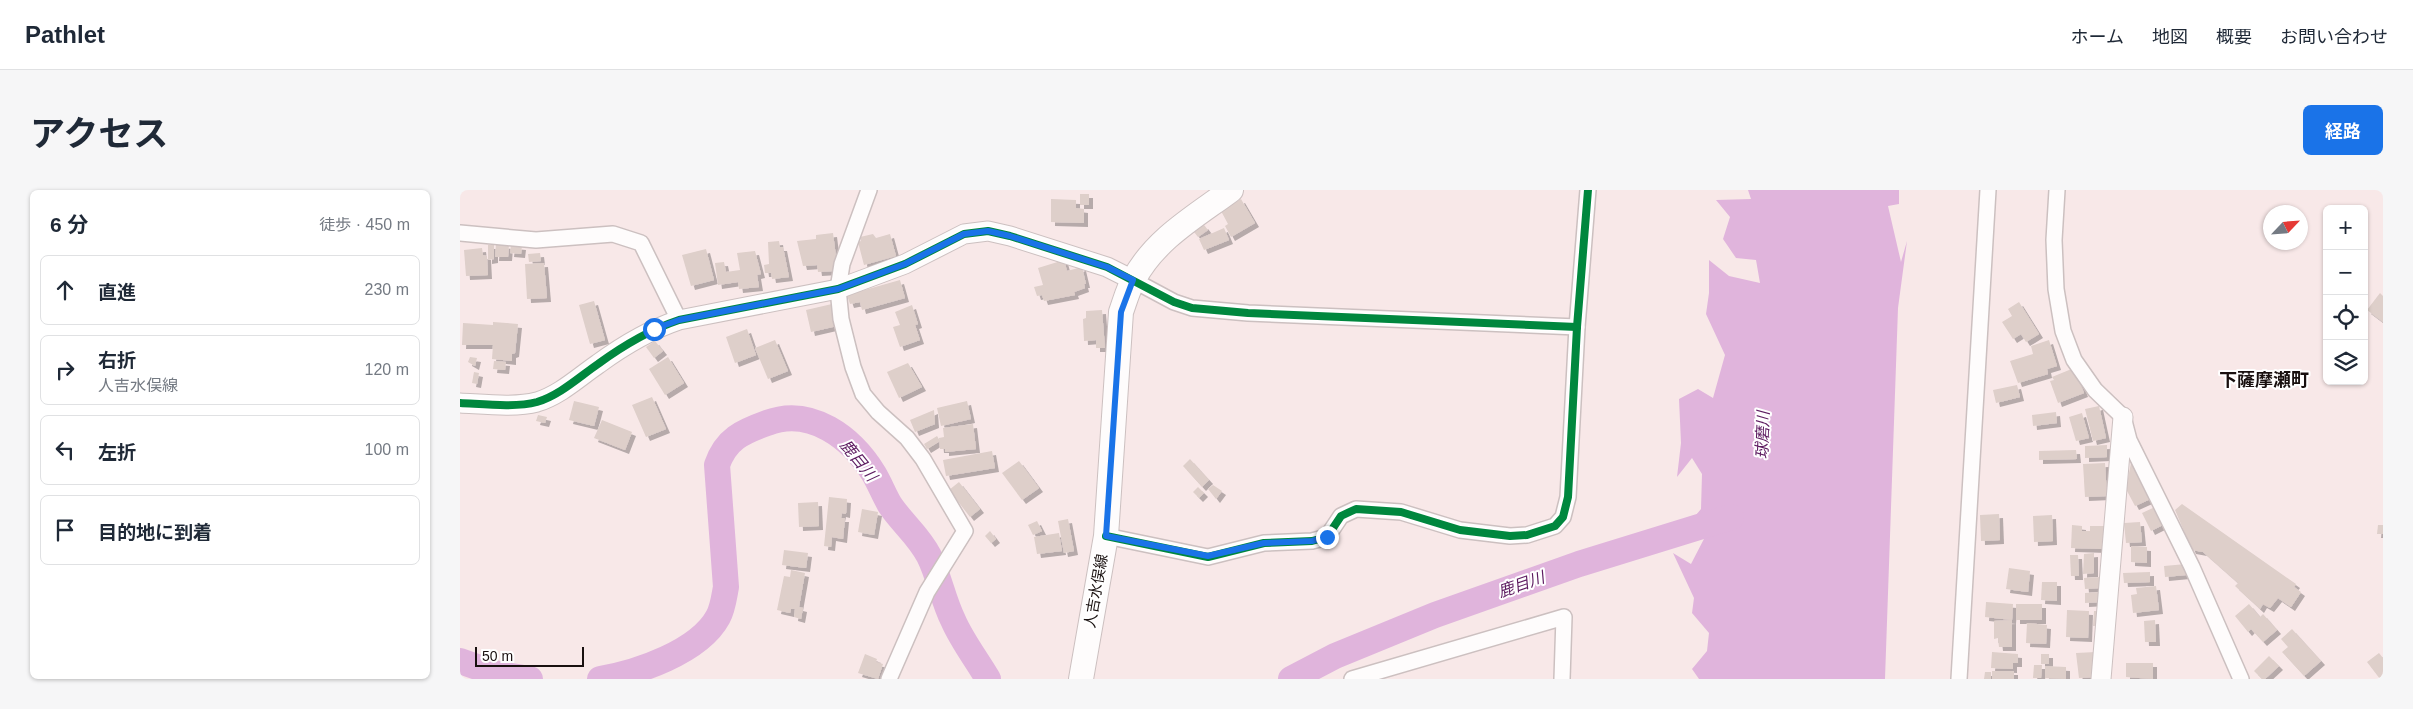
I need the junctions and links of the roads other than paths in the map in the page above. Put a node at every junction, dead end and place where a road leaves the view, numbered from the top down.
1 (868, 190) edge
2 (1231, 190) edge
3 (1588, 190) edge
4 (1988, 190) edge
5 (2057, 190) edge
6 (460, 233) edge
7 (1133, 280) junction
8 (838, 289) junction
9 (679, 320) junction
10 (1577, 327) junction
11 (460, 403) edge
12 (2123, 417) junction
13 (1106, 536) junction
14 (889, 679) edge
15 (1081, 679) edge
16 (1352, 679) edge
17 (1562, 679) edge
18 (1959, 679) edge
19 (2101, 679) edge
20 (2242, 679) edge

1 - 8 street
2 - 7 main road, 人吉水俣線
3 - 10 street
4 - 18 street
5 - 12 street
6 - 9 street
7 - 8 street
7 - 10 street
7 - 13 main road, 人吉水俣線
8 - 9 street
8 - 14 street
9 - 11 street
10 - 13 street
12 - 19 street
12 - 20 street
13 - 15 main road, 人吉水俣線
16 - 17 street

